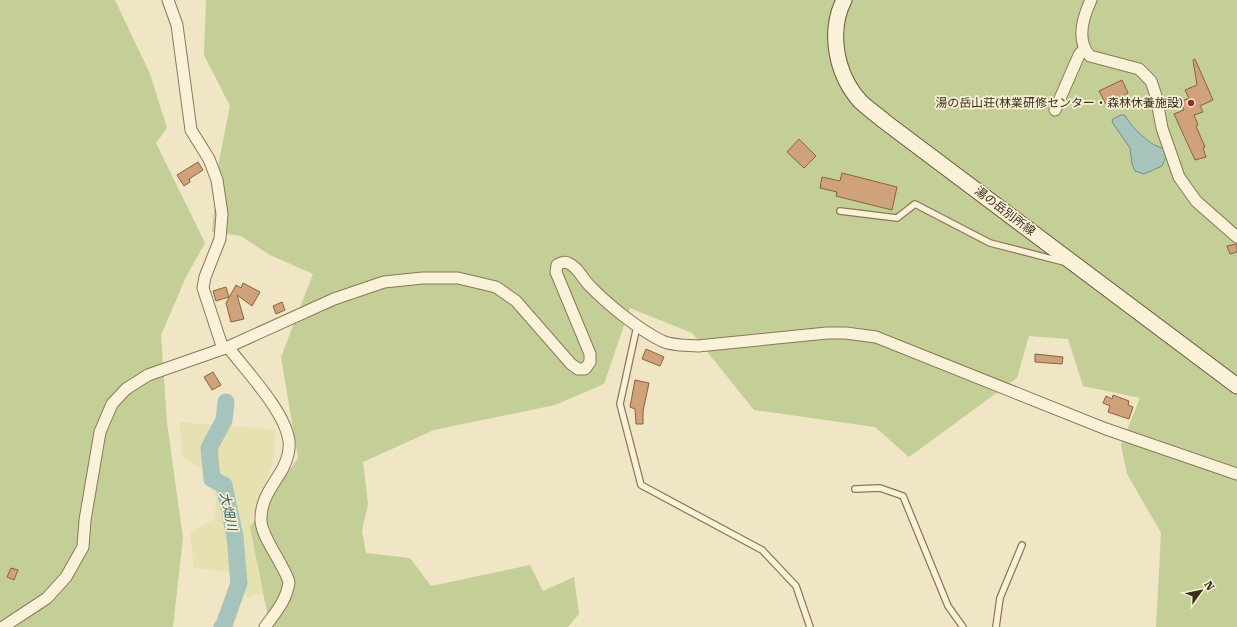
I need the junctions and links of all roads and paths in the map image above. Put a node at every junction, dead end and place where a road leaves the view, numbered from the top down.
1 (168, 0) edge
2 (844, 0) edge
3 (1091, 0) edge
4 (1084, 49) junction
5 (1055, 110) dead end
6 (840, 211) dead end
7 (1237, 237) edge
8 (1078, 265) junction
9 (637, 325) junction
10 (225, 348) junction
11 (1237, 386) edge
12 (1237, 474) edge
13 (855, 489) dead end
14 (1022, 545) dead end
15 (3, 627) edge
16 (265, 627) edge
17 (810, 627) edge
18 (963, 627) edge
19 (996, 627) edge

1 - 10 street
2 - 8 main road, 湯の岳別所線
3 - 4 street
4 - 5 street
4 - 7 street
6 - 8 lane
8 - 11 main road, 湯の岳別所線
9 - 10 street
9 - 12 street
9 - 17 lane
10 - 15 street
10 - 16 street
13 - 18 lane
14 - 19 lane

